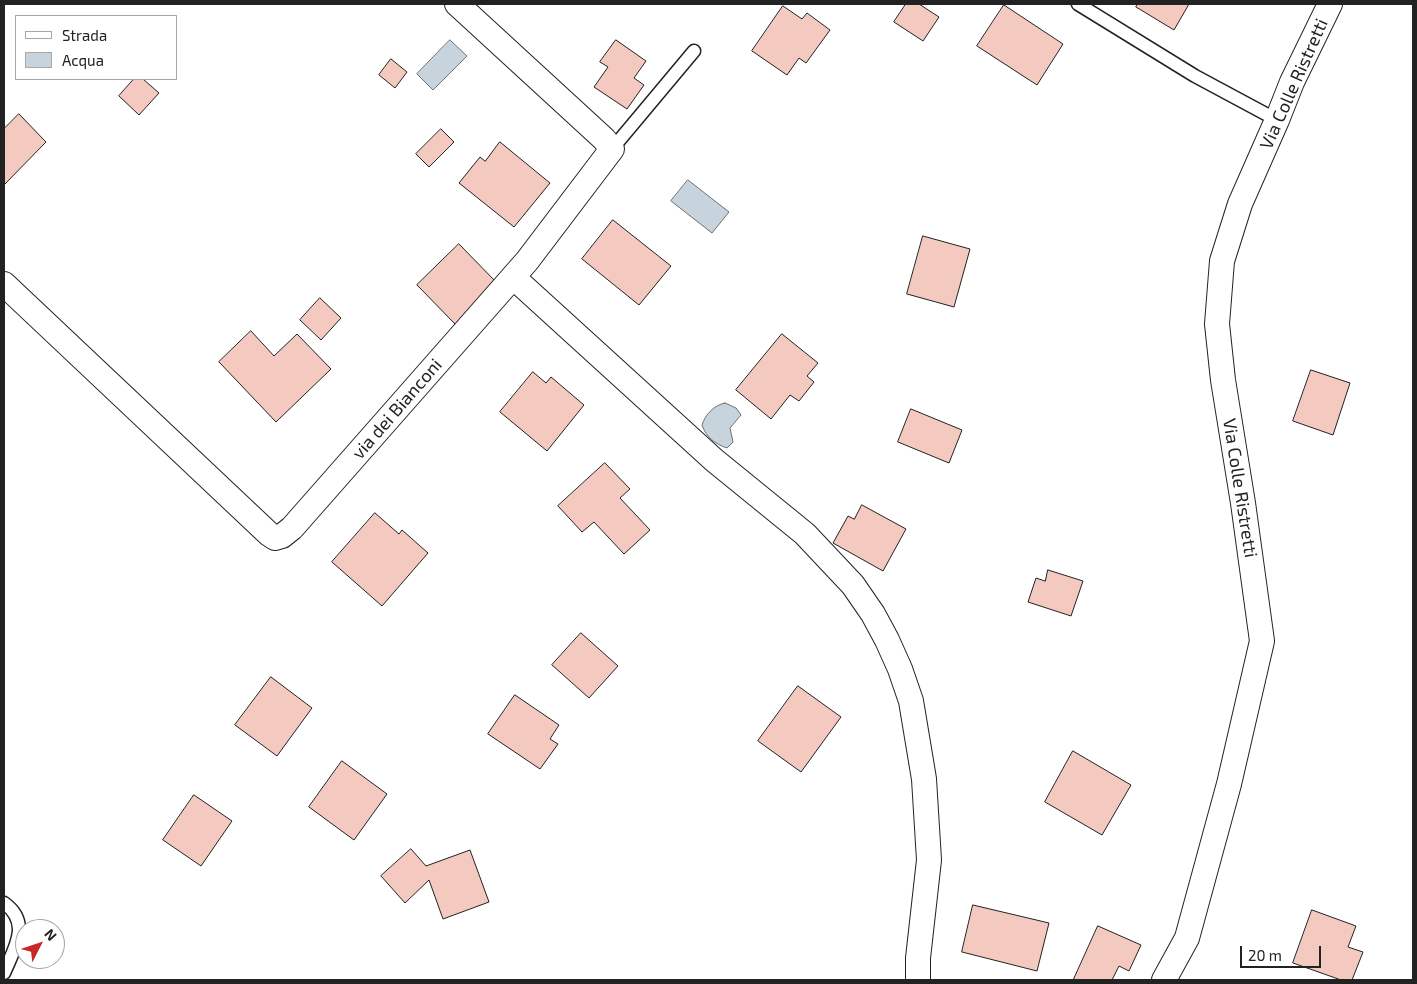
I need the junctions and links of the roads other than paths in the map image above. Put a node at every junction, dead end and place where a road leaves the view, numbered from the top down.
1 (457, 4) edge
2 (1078, 4) edge
3 (1330, 4) edge
4 (694, 50) dead end
5 (1277, 120) junction
6 (612, 149) junction
7 (513, 277) junction
8 (4, 284) edge
9 (4, 903) edge
10 (4, 973) edge
11 (918, 980) edge
12 (1164, 980) edge

1 - 6 street
2 - 5 lane
3 - 5 street, Via Colle Ristretti
4 - 6 lane
5 - 12 street, Via Colle Ristretti
6 - 7 street, via dei Bianconi
7 - 8 street, via dei Bianconi
7 - 11 street
9 - 10 lane

